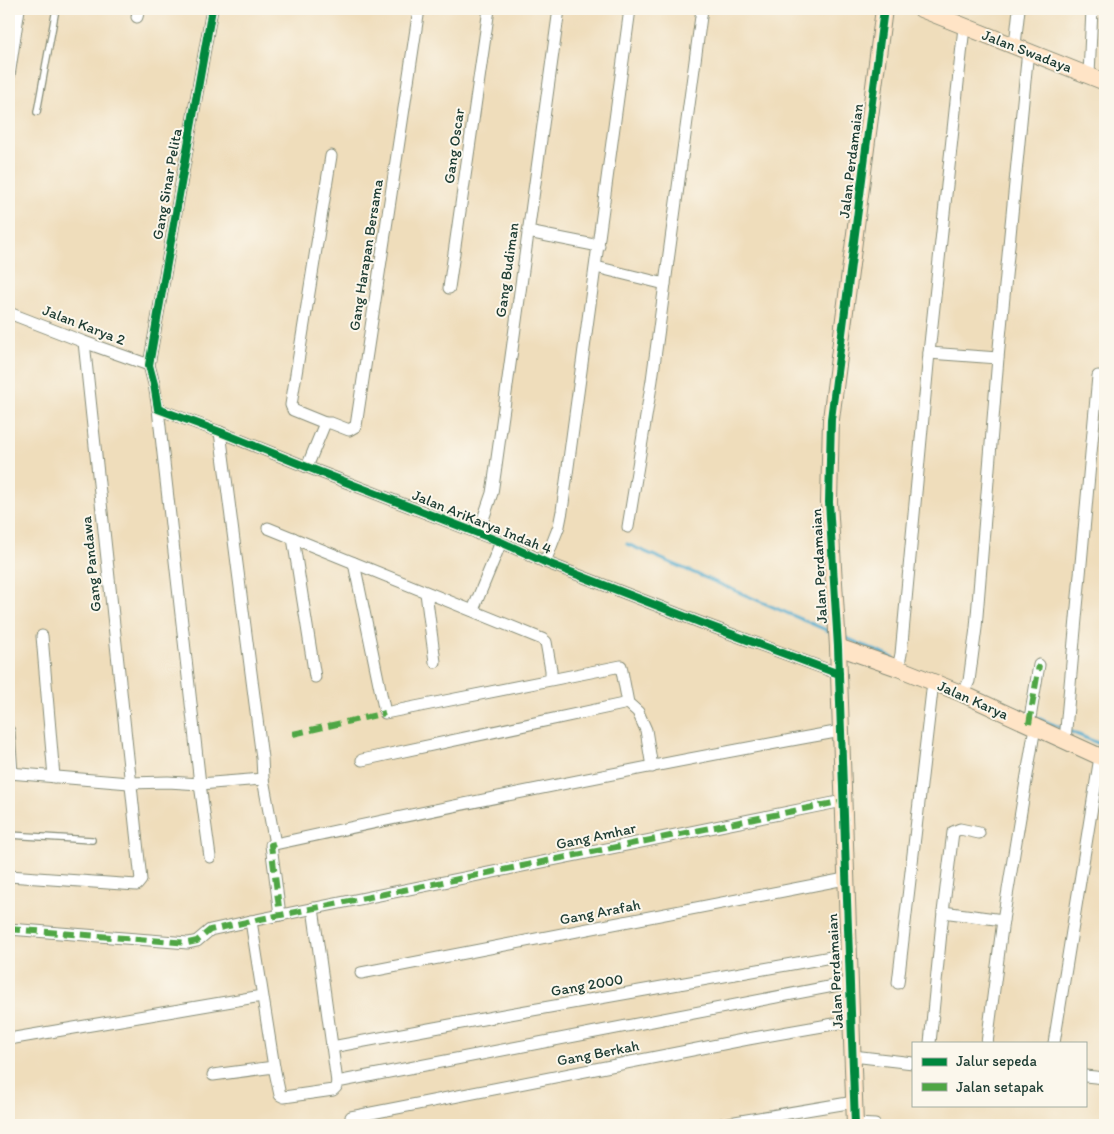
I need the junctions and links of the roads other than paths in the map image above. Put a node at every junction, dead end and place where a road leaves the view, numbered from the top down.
1 (19, 9) edge
2 (56, 9) edge
3 (212, 9) edge
4 (419, 9) edge
5 (489, 9) edge
6 (559, 9) edge
7 (630, 9) edge
8 (702, 9) edge
9 (884, 9) edge
10 (921, 9) edge
11 (1019, 9) edge
12 (1092, 9) edge
13 (945, 13) edge
14 (964, 27) junction
15 (1022, 48) junction
16 (1089, 75) junction
17 (9, 76) edge
18 (1105, 82) edge
19 (37, 112) dead end
20 (332, 156) dead end
21 (528, 232) junction
22 (599, 246) junction
23 (596, 267) junction
24 (665, 284) junction
25 (449, 288) dead end
26 (9, 312) edge
27 (84, 342) junction
28 (930, 353) junction
29 (998, 358) junction
30 (149, 365) junction
31 (1098, 376) dead end
32 (158, 409) junction
33 (325, 423) junction
34 (220, 432) junction
35 (307, 467) junction
36 (628, 527) dead end
37 (268, 528) dead end
38 (478, 534) junction
39 (294, 538) junction
40 (501, 542) junction
41 (354, 562) junction
42 (545, 562) junction
43 (426, 593) junction
44 (473, 610) junction
45 (42, 636) dead end
46 (840, 644) junction
47 (435, 662) dead end
48 (900, 662) junction
49 (1039, 665) dead end
50 (838, 674) junction
51 (315, 677) dead end
52 (551, 679) junction
53 (933, 682) junction
54 (965, 688) junction
55 (628, 703) junction
56 (1032, 726) junction
57 (9, 731) edge
58 (841, 731) junction
59 (1066, 734) junction
60 (1103, 758) edge
61 (362, 760) dead end
62 (652, 766) junction
63 (10, 773) edge
64 (54, 777) junction
65 (263, 779) junction
66 (129, 783) junction
67 (200, 784) junction
68 (843, 801) junction
69 (979, 833) dead end
70 (9, 835) edge
71 (92, 840) dead end
72 (275, 844) junction
73 (210, 857) dead end
74 (9, 876) edge
75 (845, 880) junction
76 (313, 908) junction
77 (942, 912) junction
78 (280, 915) junction
79 (250, 920) junction
80 (1003, 920) junction
81 (9, 929) edge
82 (848, 954) junction
83 (361, 972) dead end
84 (849, 983) junction
85 (898, 983) dead end
86 (262, 996) junction
87 (851, 1021) junction
88 (9, 1039) edge
89 (930, 1042) edge
90 (987, 1042) edge
91 (1054, 1042) edge
92 (332, 1048) junction
93 (853, 1056) junction
94 (912, 1062) edge
95 (274, 1067) junction
96 (213, 1075) dead end
97 (1086, 1076) edge
98 (1105, 1078) edge
99 (337, 1082) junction
100 (854, 1102) junction
101 (351, 1117) dead end
102 (717, 1125) edge
103 (855, 1125) edge
104 (875, 1125) edge

1 - 17 street
2 - 19 lane
3 - 30 street, Gang Sinar Pelita
4 - 33 street, Gang Harapan Bersama
5 - 25 street, Gang Oscar
6 - 21 street, Gang Budiman
7 - 22 street
8 - 24 street
9 - 46 street, Jalan Perdamaian
10 - 13 street, Jalan Swadaya
11 - 15 street
12 - 16 street
13 - 14 street, Jalan Swadaya
14 - 15 street, Jalan Swadaya
14 - 28 street
15 - 16 street, Jalan Swadaya
15 - 29 street
16 - 18 street, Jalan Swadaya
20 - 33 street
21 - 22 street
21 - 38 street, Gang Budiman
22 - 23 street
23 - 24 street
23 - 42 street
24 - 36 street
26 - 27 street, Jalan Karya 2
27 - 30 street, Jalan Karya 2
27 - 66 street, Gang Pandawa
28 - 29 street
28 - 48 street
29 - 54 street
30 - 32 street
31 - 59 street
32 - 34 street, Jalan AriKarya Indah 4
32 - 67 street
33 - 35 street
34 - 35 street, Jalan AriKarya Indah 4
34 - 65 street
35 - 38 street, Jalan AriKarya Indah 4
37 - 39 street
38 - 40 street, Jalan AriKarya Indah 4
39 - 41 street
39 - 51 street
40 - 42 street, Jalan AriKarya Indah 4
40 - 44 street
41 - 43 street
41 - 52 street
42 - 50 street, Jalan AriKarya Indah 4
43 - 44 street
43 - 47 street
44 - 52 street
45 - 64 street
46 - 48 street, Jalan Karya
46 - 50 street, Jalan Perdamaian
48 - 53 street, Jalan Karya
49 - 56 street
50 - 58 street, Jalan Perdamaian
52 - 55 street
53 - 54 street, Jalan Karya
53 - 85 street
54 - 56 street, Jalan Karya
55 - 61 street
55 - 62 street
56 - 59 street, Jalan Karya
56 - 80 street
57 - 63 street
58 - 62 street
58 - 68 street, Jalan Perdamaian
59 - 60 street, Jalan Karya
60 - 91 street
62 - 72 street
63 - 64 street
64 - 66 street
65 - 67 street
65 - 72 street
66 - 67 street
66 - 74 street, Gang Pandawa
67 - 73 street
68 - 75 street, Jalan Perdamaian
68 - 76 street, Gang Amhar
69 - 77 street
70 - 71 lane
72 - 78 street
75 - 82 street, Jalan Perdamaian
75 - 83 street, Gang Arafah
76 - 78 street, Gang Amhar
76 - 92 street
77 - 80 street
77 - 89 street
78 - 79 street, Gang Amhar
79 - 81 street, Gang Amhar
79 - 86 street
80 - 90 street
82 - 84 street, Jalan Perdamaian
82 - 92 street, Gang 2000
84 - 87 street, Jalan Perdamaian
84 - 99 street
86 - 88 street
86 - 95 street
87 - 93 street, Jalan Perdamaian
87 - 101 street, Gang Berkah
92 - 99 street
93 - 94 street
93 - 100 street, Jalan Perdamaian
95 - 96 street
95 - 99 street
97 - 98 street
100 - 102 street
100 - 103 street, Jalan Perdamaian
103 - 104 street

